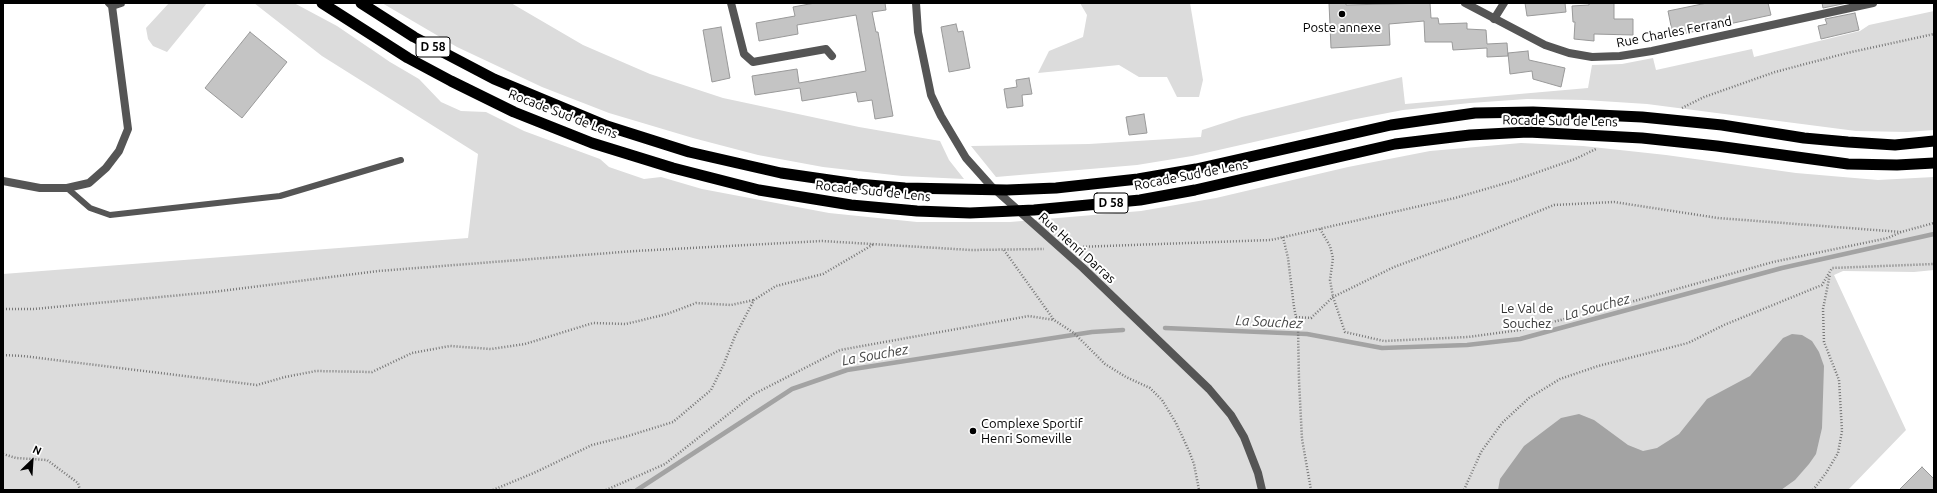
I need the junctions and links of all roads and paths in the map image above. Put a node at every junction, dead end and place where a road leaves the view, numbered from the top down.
1 (121, 3) edge
2 (322, 3) edge
3 (361, 3) edge
4 (731, 3) edge
5 (916, 3) edge
6 (1465, 3) edge
7 (1504, 3) edge
8 (1872, 3) edge
9 (110, 5) edge
10 (1494, 19) junction
11 (1934, 34) edge
12 (832, 56) dead end
13 (1704, 97) dead end
14 (1934, 141) edge
15 (1575, 159) dead end
16 (401, 160) dead end
17 (1934, 163) edge
18 (3, 181) edge
19 (67, 188) junction
20 (1934, 224) edge
21 (1320, 228) junction
22 (1901, 232) junction
23 (1284, 237) junction
24 (874, 244) junction
25 (1062, 249) junction
26 (1004, 250) junction
27 (1934, 264) edge
28 (1832, 268) junction
29 (1333, 297) junction
30 (754, 300) junction
31 (3, 309) edge
32 (1296, 317) junction
33 (1054, 320) junction
34 (3, 355) edge
35 (3, 454) edge
36 (80, 490) edge
37 (493, 490) edge
38 (606, 490) edge
39 (1199, 490) edge
40 (1262, 490) edge
41 (1311, 490) edge
42 (1464, 490) edge
43 (1813, 490) edge

1 - 9 street
2 - 17 highway, Rocade Sud de Lens / D 58
3 - 14 highway, Rocade Sud de Lens / D 58
4 - 12 street
5 - 25 street, Rue Henri Darras
6 - 10 street, Rue Charles Ferrand
7 - 10 street
8 - 10 street, Rue Charles Ferrand
9 - 19 street
11 - 13 path
15 - 21 path
16 - 19 lane
18 - 19 street
20 - 22 path
21 - 23 path
21 - 29 path
22 - 29 path
22 - 29 path
23 - 25 path
23 - 32 path
24 - 26 path
24 - 30 path
24 - 31 path
25 - 26 path
25 - 40 street, Rue Henri Darras
26 - 33 path
27 - 28 path
28 - 42 path
28 - 43 path
29 - 32 path
30 - 34 path
30 - 37 path
32 - 41 path
33 - 38 path
33 - 39 path
35 - 36 path

